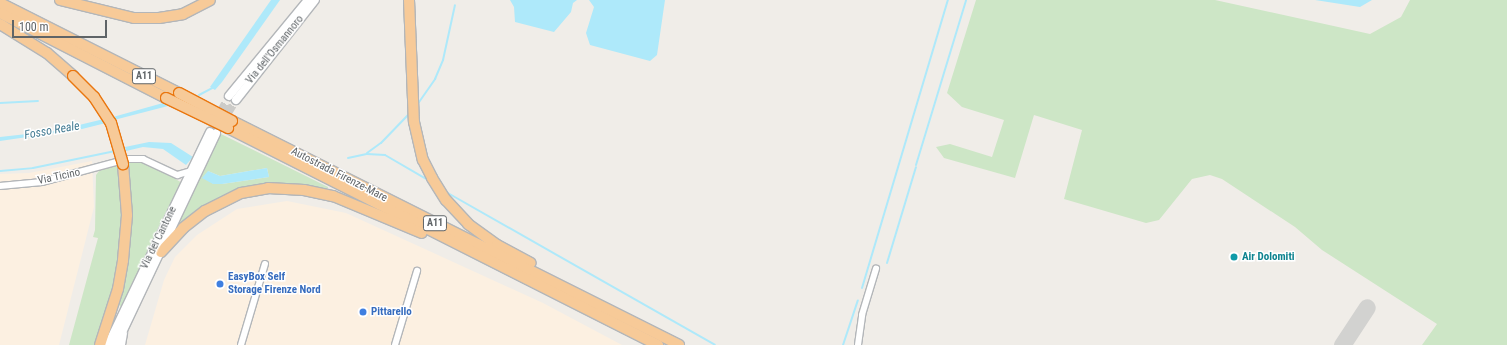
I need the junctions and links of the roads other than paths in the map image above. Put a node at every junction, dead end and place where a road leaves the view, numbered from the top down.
1 (60, 0) edge
2 (210, 0) edge
3 (308, 0) edge
4 (315, 0) edge
5 (0, 3) edge
6 (409, 5) edge
7 (0, 13) edge
8 (0, 24) edge
9 (230, 125) junction
10 (123, 162) junction
11 (192, 169) junction
12 (0, 186) edge
13 (162, 252) junction
14 (491, 261) junction
15 (265, 264) dead end
16 (876, 269) dead end
17 (417, 271) dead end
18 (128, 318) junction
19 (639, 325) junction
20 (100, 345) edge
21 (108, 345) edge
22 (116, 345) edge
23 (122, 345) edge
24 (241, 345) edge
25 (395, 345) edge
26 (658, 345) edge
27 (679, 345) edge
28 (858, 345) edge

1 - 2 highway
3 - 4 main road, Via dell'Osmannoro
5 - 9 highway, Autostrada Firenze-Mare / A11, bridge
6 - 19 highway
7 - 9 highway, Autostrada Firenze-Mare / A11, bridge
8 - 10 highway, bridge
9 - 14 highway, Autostrada Firenze-Mare / A11
9 - 19 highway, Autostrada Firenze-Mare / A11
10 - 11 street, Via Ticino
10 - 12 street, Via Ticino
10 - 20 highway
11 - 13 main road, Via del Cantone
11 - 21 main road, Via del Cantone
13 - 14 highway
13 - 18 main road, Via del Cantone
14 - 26 highway, Autostrada Firenze-Mare / A11
15 - 24 street
16 - 28 street
17 - 25 street
18 - 22 main road, Via del Cantone
18 - 23 street, Via del Cantone
19 - 27 highway, Autostrada Firenze-Mare / A11

